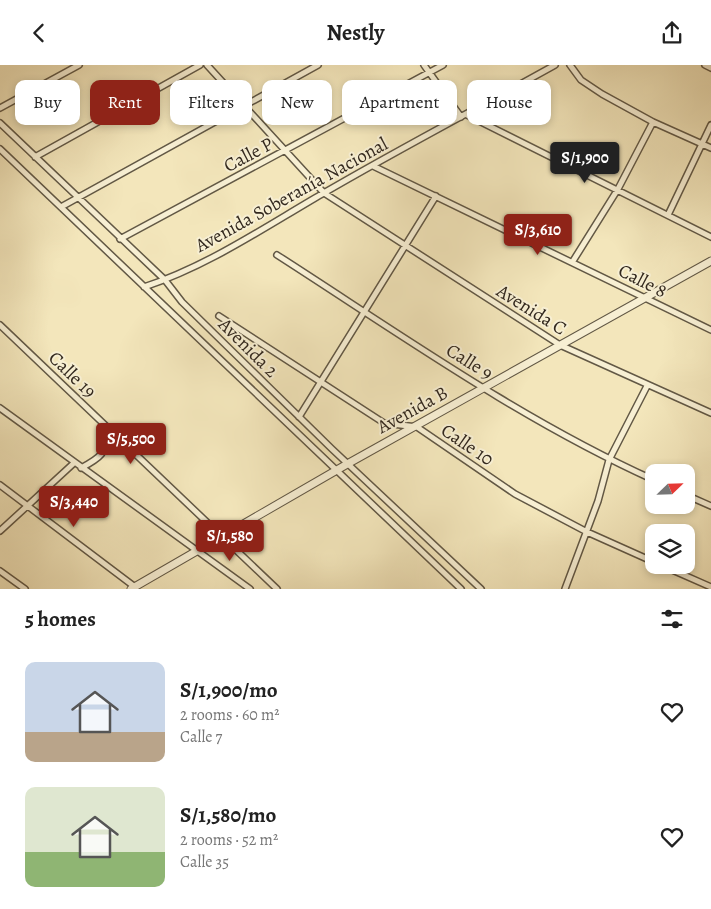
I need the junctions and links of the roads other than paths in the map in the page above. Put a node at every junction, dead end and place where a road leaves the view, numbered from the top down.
1 (79, 65) edge
2 (200, 65) edge
3 (207, 65) edge
4 (318, 65) edge
5 (424, 65) edge
6 (443, 65) edge
7 (555, 65) edge
8 (570, 65) edge
9 (705, 65) edge
10 (711, 68) edge
11 (430, 73) junction
12 (221, 80) edge
13 (252, 101) edge
14 (0, 108) edge
15 (252, 114) edge
16 (464, 116) junction
17 (653, 122) junction
18 (0, 123) edge
19 (208, 125) edge
20 (711, 125) edge
21 (702, 144) junction
22 (711, 148) edge
23 (0, 149) edge
24 (284, 151) junction
25 (35, 157) junction
26 (373, 166) junction
27 (618, 189) junction
28 (324, 193) junction
29 (436, 196) junction
30 (77, 198) junction
31 (62, 207) junction
32 (668, 215) junction
33 (711, 237) edge
34 (120, 239) junction
35 (405, 245) junction
36 (277, 255) dead end
37 (572, 261) junction
38 (711, 261) edge
39 (165, 280) junction
40 (144, 287) junction
41 (644, 298) junction
42 (364, 311) junction
43 (219, 316) dead end
44 (0, 325) edge
45 (711, 330) edge
46 (560, 345) junction
47 (320, 382) junction
48 (647, 385) junction
49 (483, 387) junction
50 (0, 408) edge
51 (711, 413) edge
52 (299, 417) junction
53 (416, 427) junction
54 (111, 432) junction
55 (609, 460) junction
56 (74, 463) junction
57 (349, 463) junction
58 (80, 467) junction
59 (337, 470) junction
60 (645, 476) edge
61 (0, 485) edge
62 (695, 499) edge
63 (28, 506) junction
64 (711, 506) edge
65 (0, 531) edge
66 (586, 532) junction
67 (222, 538) junction
68 (198, 552) junction
69 (645, 558) edge
70 (0, 571) edge
71 (681, 574) edge
72 (711, 587) edge
73 (133, 588) edge
74 (249, 588) edge
75 (25, 589) edge
76 (277, 589) edge
77 (461, 589) edge
78 (481, 589) edge
79 (565, 589) edge

1 - 14 street
2 - 25 street
3 - 12 street, Avenida C
4 - 13 street
5 - 11 street
6 - 11 street, Calle P
7 - 16 street, Avenida Soberanía Nacional
8 - 17 street
9 - 10 street
11 - 16 street
11 - 24 street, Calle P
15 - 24 street, Avenida C
16 - 26 street, Avenida Soberanía Nacional
16 - 27 street
17 - 21 street
17 - 27 street
18 - 25 street, Avenida 2
19 - 30 street
20 - 21 street
21 - 22 street
21 - 32 street
23 - 31 street, Avenida 2
24 - 28 street, Avenida C
24 - 34 street, Calle P
25 - 30 street, Avenida 2
26 - 28 street, Avenida Soberanía Nacional
26 - 29 street, Calle 8
27 - 32 street
27 - 37 street
28 - 35 street, Avenida C
28 - 39 street, Avenida Soberanía Nacional
29 - 35 street
29 - 37 street, Calle 8
30 - 31 street
30 - 34 street, Avenida 2
31 - 40 street, Avenida 2
32 - 33 street
34 - 39 street, Avenida 2
35 - 42 street
35 - 46 street, Avenida C
36 - 42 street, Calle 9
37 - 41 street, Calle 8
38 - 41 street, Avenida B
39 - 40 street, Avenida Soberanía Nacional
39 - 52 street, Avenida 2
40 - 59 street, Avenida 2
41 - 45 street, Calle 8
41 - 46 street, Avenida B
42 - 47 street
42 - 49 street, Calle 9
43 - 47 street, Calle 10
44 - 54 street, Calle 19
46 - 48 street, Avenida C
46 - 49 street, Avenida B
47 - 52 street
47 - 53 street, Calle 10
48 - 51 street, Avenida C
48 - 55 street
49 - 53 street, Avenida B
49 - 55 street, Calle 9
50 - 56 street
52 - 57 street, Avenida 2
53 - 57 street, Avenida B
53 - 66 street, Calle 10
54 - 58 street
54 - 67 street, Calle 19
55 - 60 street, Calle 9
55 - 66 street
56 - 58 street
56 - 63 street
57 - 59 street, Avenida B
57 - 78 street, Avenida 2
58 - 68 street
59 - 67 street, Avenida B
59 - 77 street, Avenida 2
61 - 63 street
62 - 64 street
63 - 65 street
63 - 73 street
66 - 69 street, Calle 10
66 - 79 street
67 - 68 street, Avenida B
67 - 76 street, Calle 19
68 - 73 street, Avenida B
68 - 74 street
70 - 75 street
71 - 72 street

